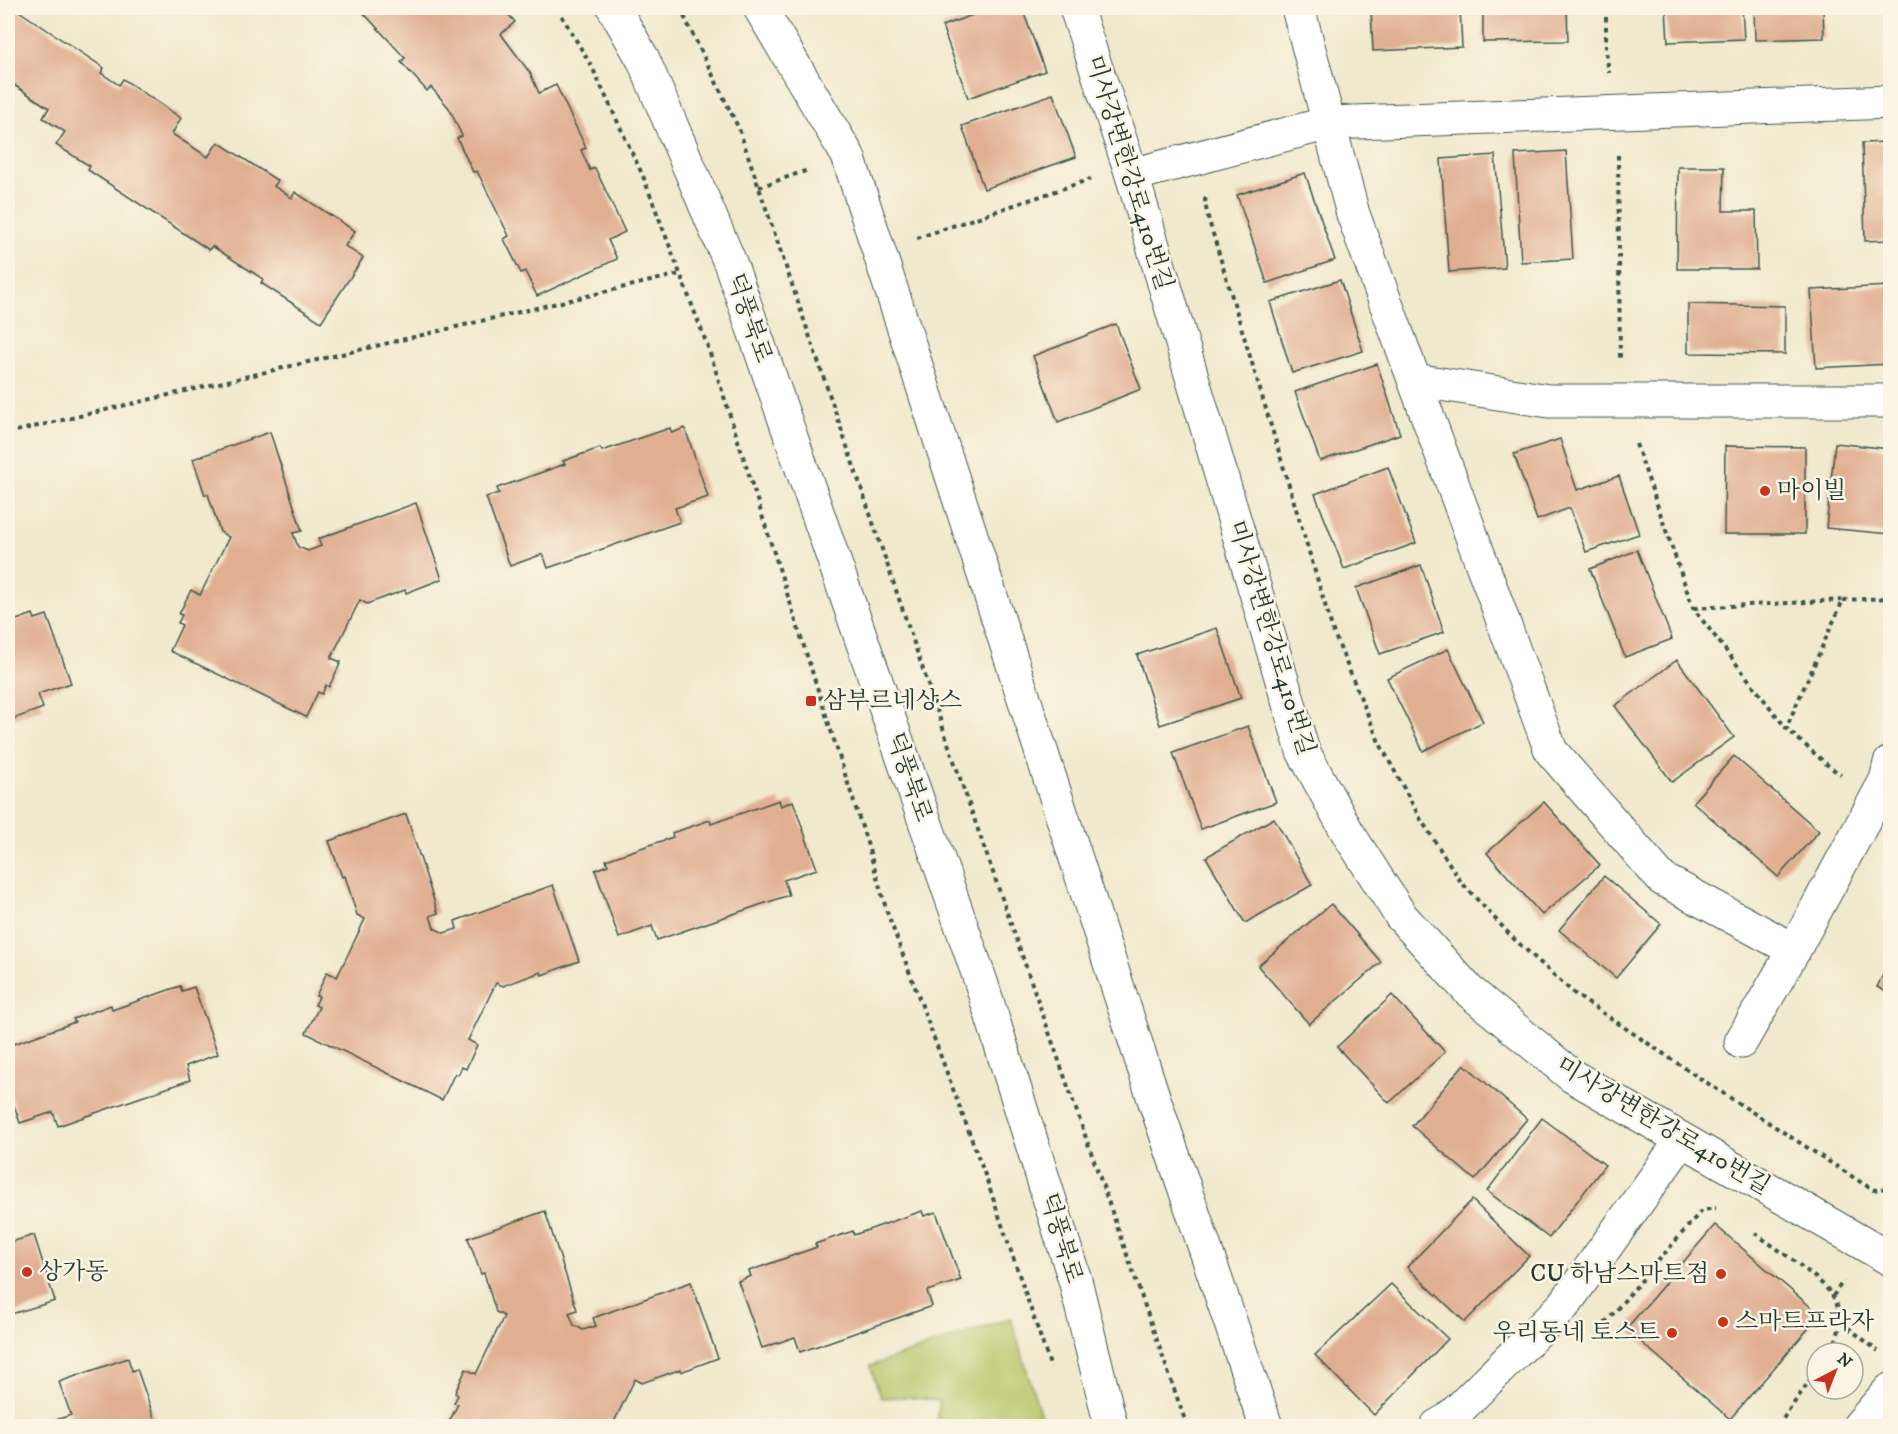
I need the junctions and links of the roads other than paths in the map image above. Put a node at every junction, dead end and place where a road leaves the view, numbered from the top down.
1 (614, 8) edge
2 (760, 8) edge
3 (1076, 8) edge
4 (1298, 8) edge
5 (1890, 102) edge
6 (1329, 123) junction
7 (1132, 175) junction
8 (1415, 380) junction
9 (1890, 401) edge
10 (1890, 763) edge
11 (1794, 950) junction
12 (1741, 1042) dead end
13 (1682, 1140) junction
14 (1890, 1259) edge
15 (1890, 1390) edge
16 (1111, 1426) edge
17 (1266, 1426) edge
18 (1437, 1426) edge
19 (1859, 1426) edge

1 - 16 street, 덕풍북로
2 - 17 street
3 - 7 street, 미사강변한강로410번길
4 - 6 street
5 - 6 street
6 - 7 street
6 - 8 street
7 - 13 street, 미사강변한강로410번길
8 - 9 street
8 - 11 street
10 - 11 street
11 - 12 street
13 - 14 street, 미사강변한강로410번길
13 - 18 street
15 - 19 street

